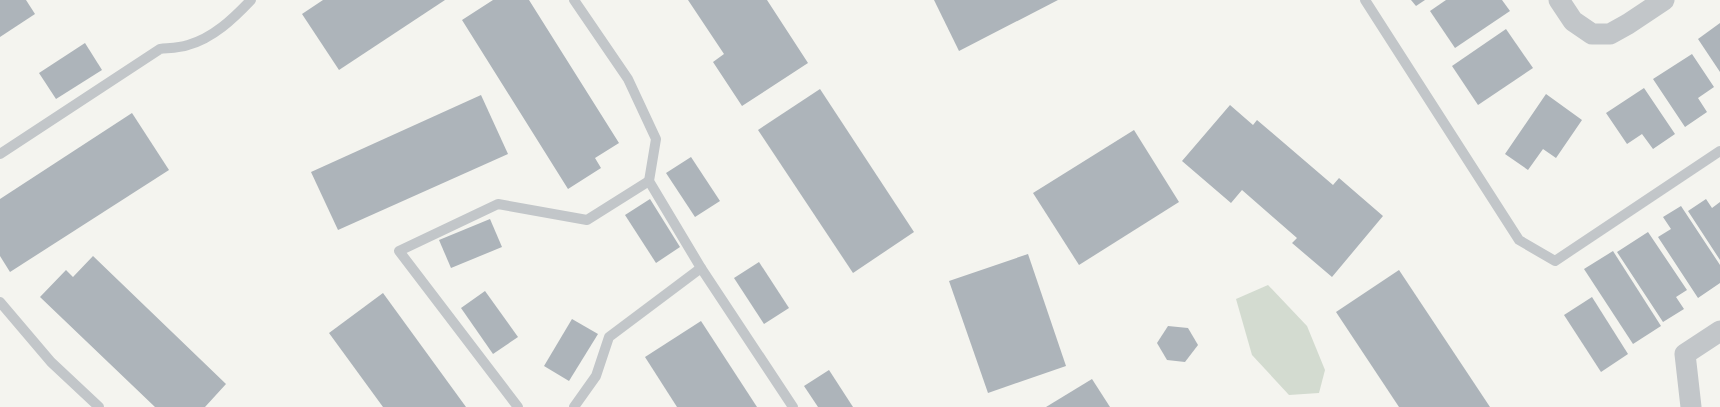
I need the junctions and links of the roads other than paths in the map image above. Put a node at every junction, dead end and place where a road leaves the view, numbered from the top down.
1 (251, 0) edge
2 (574, 0) edge
3 (1365, 0) edge
4 (1559, 0) edge
5 (1664, 0) edge
6 (1720, 151) edge
7 (0, 154) edge
8 (649, 181) junction
9 (701, 268) junction
10 (0, 302) edge
11 (1720, 331) edge
12 (99, 407) edge
13 (518, 407) edge
14 (574, 407) edge
15 (793, 407) edge
16 (1691, 407) edge

1 - 7 lane
2 - 8 lane
3 - 6 lane
4 - 5 street
8 - 9 lane
8 - 13 lane
9 - 14 lane
9 - 15 lane
10 - 12 lane
11 - 16 street

